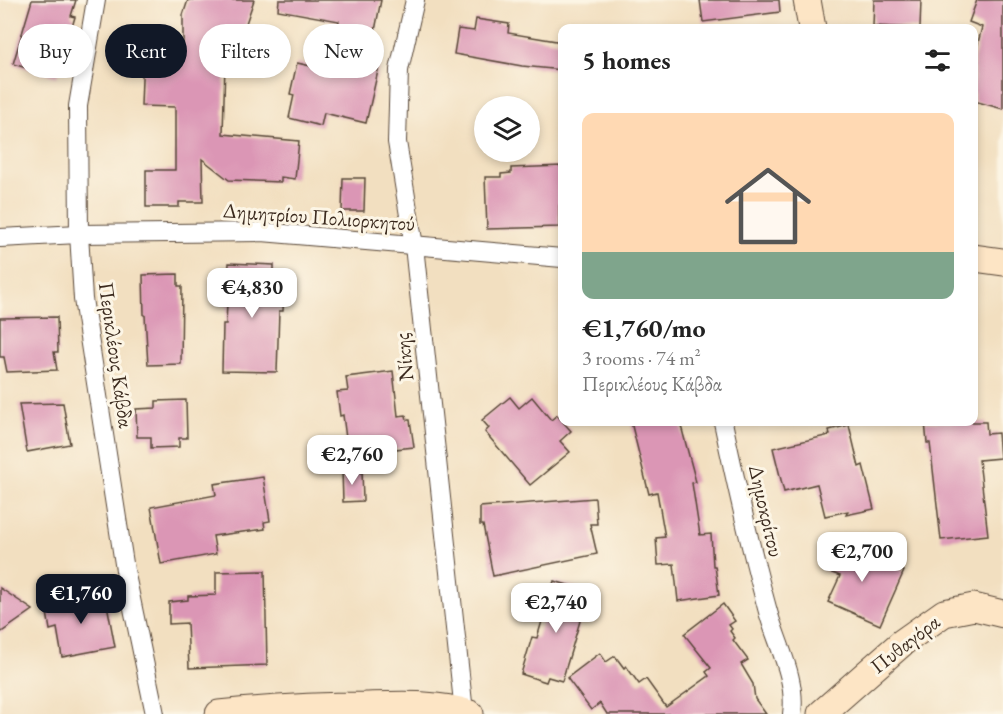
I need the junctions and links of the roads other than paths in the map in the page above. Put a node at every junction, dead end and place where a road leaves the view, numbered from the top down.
1 (96, 0) edge
2 (415, 0) edge
3 (807, 0) edge
4 (811, 24) edge
5 (79, 234) junction
6 (0, 238) edge
7 (414, 246) junction
8 (558, 258) edge
9 (978, 259) edge
10 (1003, 262) edge
11 (724, 426) edge
12 (1003, 614) edge
13 (467, 713) edge
14 (155, 714) edge
15 (219, 714) edge
16 (792, 714) edge
17 (820, 714) edge

1 - 5 street, Περικλέους Κάβδα
2 - 7 street, Νίκης
3 - 4 street
5 - 6 street, Δημητρίου Πολιορκητού
5 - 7 street, Δημητρίου Πολιορκητού
5 - 14 street, Περικλέους Κάβδα
7 - 8 street, Δημητρίου Πολιορκητού
7 - 13 street, Νίκης
9 - 10 street
11 - 16 street, Δημοκρίτου
12 - 17 street, Πυθαγόρα
13 - 15 street

